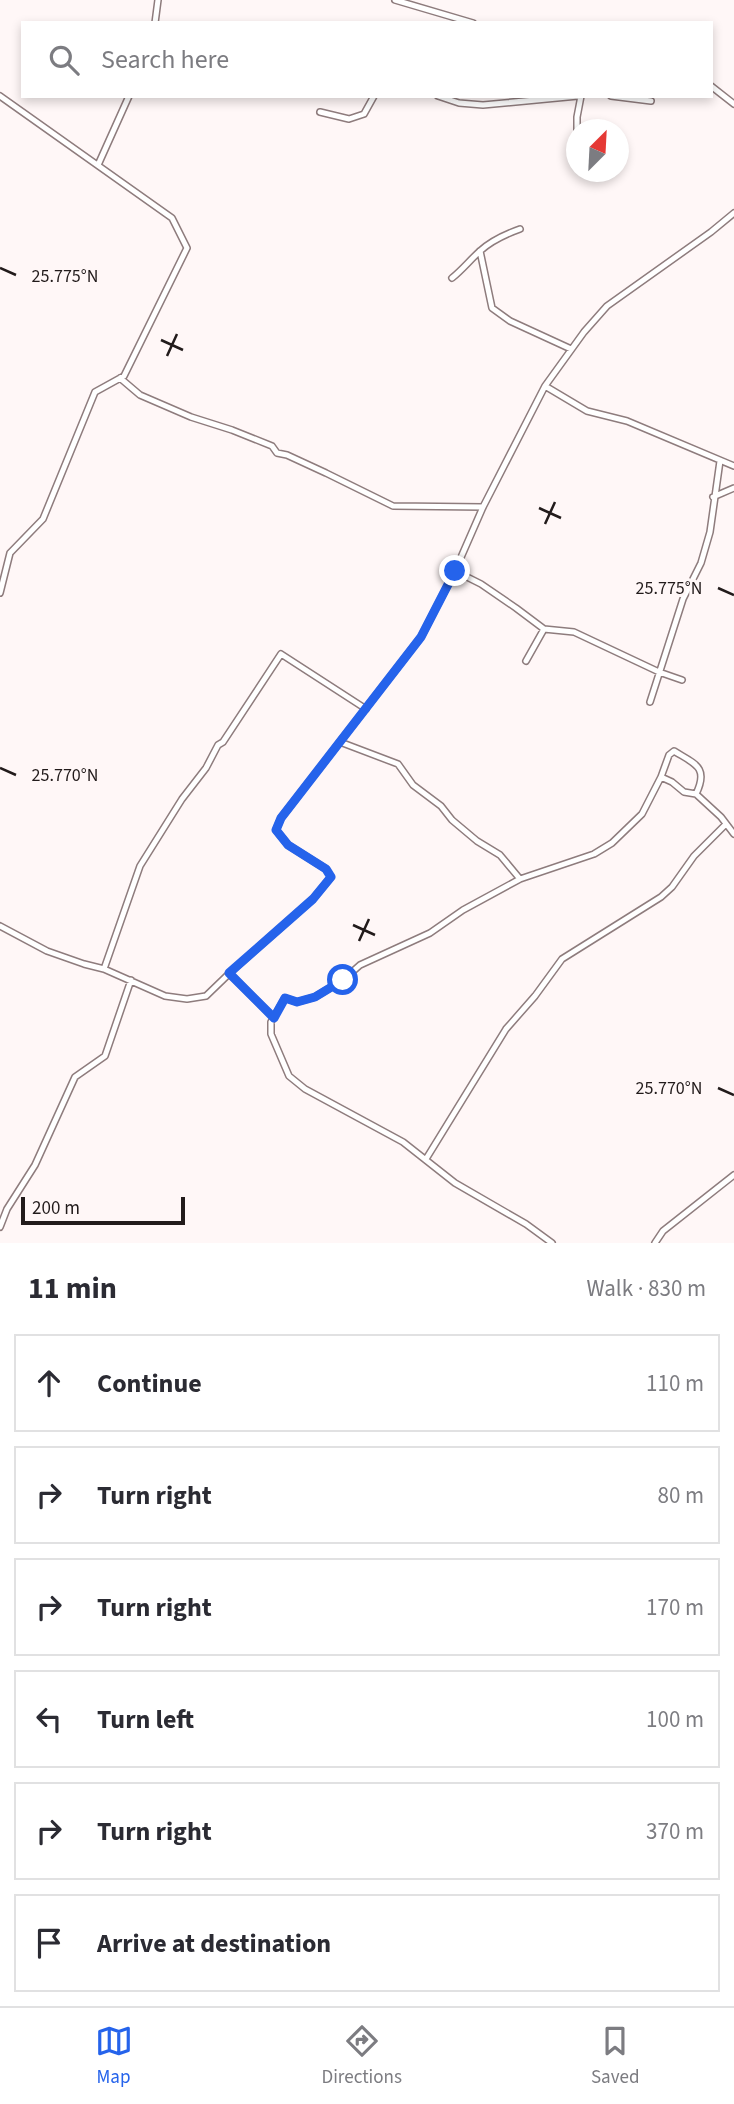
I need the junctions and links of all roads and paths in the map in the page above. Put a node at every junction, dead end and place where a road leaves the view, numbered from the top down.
1 (159, 0) edge
2 (395, 0) edge
3 (155, 21) edge
4 (466, 21) edge
5 (713, 88) edge
6 (0, 96) edge
7 (128, 98) edge
8 (373, 98) edge
9 (444, 98) edge
10 (558, 98) edge
11 (579, 98) edge
12 (627, 98) edge
13 (651, 101) dead end
14 (734, 104) edge
15 (320, 112) dead end
16 (577, 119) edge
17 (98, 166) junction
18 (734, 213) edge
19 (520, 229) dead end
20 (480, 251) junction
21 (452, 278) dead end
22 (571, 349) junction
23 (120, 379) junction
24 (545, 386) junction
25 (720, 461) junction
26 (734, 466) edge
27 (734, 488) edge
28 (713, 496) junction
29 (483, 507) junction
30 (455, 571) junction
31 (0, 593) edge
32 (544, 629) junction
33 (526, 661) dead end
34 (659, 672) junction
35 (682, 680) dead end
36 (650, 702) dead end
37 (366, 709) junction
38 (340, 742) junction
39 (661, 777) junction
40 (696, 794) junction
41 (726, 824) junction
42 (734, 834) edge
43 (520, 879) junction
44 (0, 926) edge
45 (104, 970) junction
46 (229, 973) junction
47 (131, 980) junction
48 (274, 1018) junction
49 (426, 1159) junction
50 (734, 1175) edge
51 (0, 1227) edge
52 (552, 1243) edge
53 (655, 1243) edge

1 - 3 street
2 - 4 street
5 - 14 street
6 - 17 street
7 - 17 street
8 - 15 street
9 - 10 street
11 - 16 street
12 - 13 street
17 - 23 street
18 - 22 street
19 - 20 street
20 - 21 street
20 - 22 street
22 - 24 street
23 - 29 street
23 - 31 street
24 - 25 street
24 - 29 street
25 - 26 street
25 - 28 street
27 - 28 street
28 - 34 street
29 - 30 street
30 - 32 street
30 - 37 street
32 - 33 street
32 - 34 street
34 - 35 street
34 - 36 street
37 - 38 street
37 - 45 street
38 - 43 street
38 - 46 street
39 - 40 street
39 - 40 street
39 - 43 street
40 - 41 street
41 - 42 street
41 - 49 street
43 - 48 street
44 - 45 street
45 - 47 street
46 - 47 street
46 - 48 street
47 - 51 street
48 - 49 street
49 - 52 street
50 - 53 street

